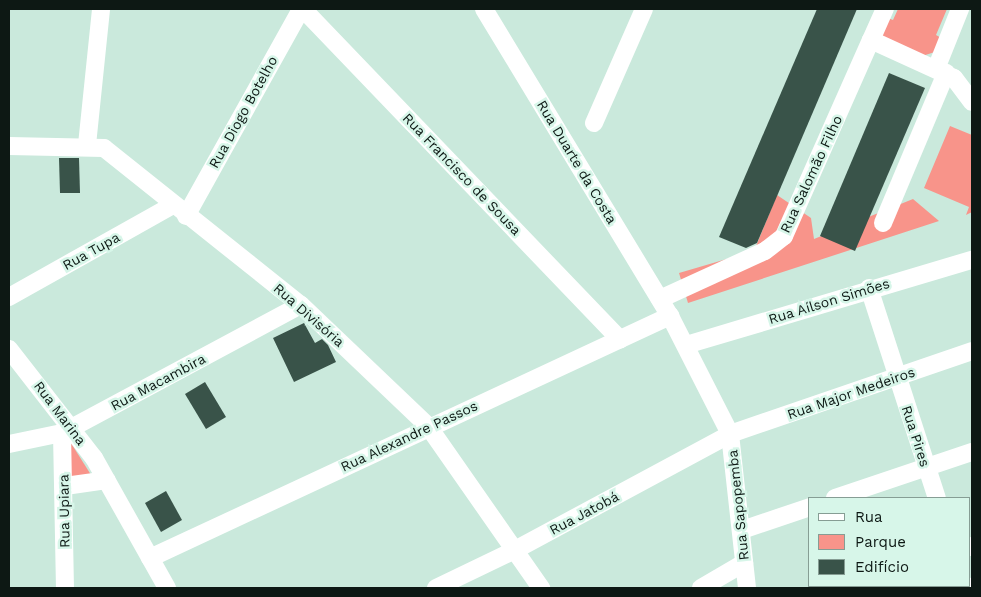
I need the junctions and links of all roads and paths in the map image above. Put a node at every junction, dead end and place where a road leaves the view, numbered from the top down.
1 (101, 9) edge
2 (302, 9) edge
3 (484, 9) edge
4 (644, 9) edge
5 (885, 9) edge
6 (960, 9) edge
7 (871, 40) junction
8 (941, 71) junction
9 (972, 102) edge
10 (594, 123) dead end
11 (87, 145) junction
12 (9, 146) edge
13 (179, 210) junction
14 (883, 223) dead end
15 (972, 260) edge
16 (869, 288) junction
17 (9, 297) edge
18 (660, 298) junction
19 (301, 305) junction
20 (670, 316) junction
21 (620, 340) junction
22 (686, 345) junction
23 (9, 350) edge
24 (972, 352) edge
25 (897, 377) junction
26 (428, 426) junction
27 (67, 431) junction
28 (730, 434) junction
29 (9, 444) edge
30 (972, 452) edge
31 (927, 467) junction
32 (107, 480) junction
33 (65, 486) junction
34 (838, 497) edge
35 (937, 497) edge
36 (808, 508) edge
37 (742, 530) junction
38 (515, 550) junction
39 (150, 558) junction
40 (744, 563) junction
41 (65, 588) edge
42 (167, 588) edge
43 (436, 588) edge
44 (541, 588) edge
45 (701, 588) edge
46 (747, 588) edge

1 - 11 street
2 - 13 street, Rua Diogo Botelho
2 - 21 street, Rua Francisco de Sousa
3 - 18 street, Rua Duarte da Costa
4 - 10 street
5 - 7 street, Rua Salomão Filho
6 - 8 street
7 - 8 street
7 - 18 street, Rua Salomão Filho
8 - 9 street
8 - 14 street
11 - 12 street, Rua Divisória
11 - 13 street, Rua Divisória
13 - 17 street, Rua Tupa
13 - 19 street, Rua Divisória
15 - 16 street, Rua Aílson Simões
16 - 22 street, Rua Aílson Simões
16 - 25 street, Rua Pires
18 - 20 street, Rua Duarte da Costa
19 - 26 street, Rua Divisória
19 - 27 street, Rua Macambira
20 - 21 street, Rua Alexandre Passos
20 - 22 street, Rua Sapopemba
21 - 26 street, Rua Alexandre Passos
22 - 28 street, Rua Sapopemba
23 - 27 street, Rua Marina
24 - 25 street, Rua Major Medeiros
25 - 28 street, Rua Major Medeiros
25 - 31 street, Rua Pires
26 - 38 street, Rua Divisória
26 - 39 street, Rua Alexandre Passos
27 - 29 street, Rua Macambira
27 - 32 street, Rua Marina
27 - 33 street, Rua Upiara
28 - 37 street, Rua Sapopemba
28 - 38 street, Rua Jatobá
30 - 31 street
31 - 34 street
31 - 35 street, Rua Pires
32 - 33 street
32 - 39 street, Rua Marina
33 - 41 street, Rua Upiara
36 - 37 street
37 - 40 street, Rua Sapopemba
38 - 43 street, Rua Jatobá
38 - 44 street, Rua Divisória
39 - 42 street, Rua Marina
40 - 45 street
40 - 46 street, Rua Sapopemba

